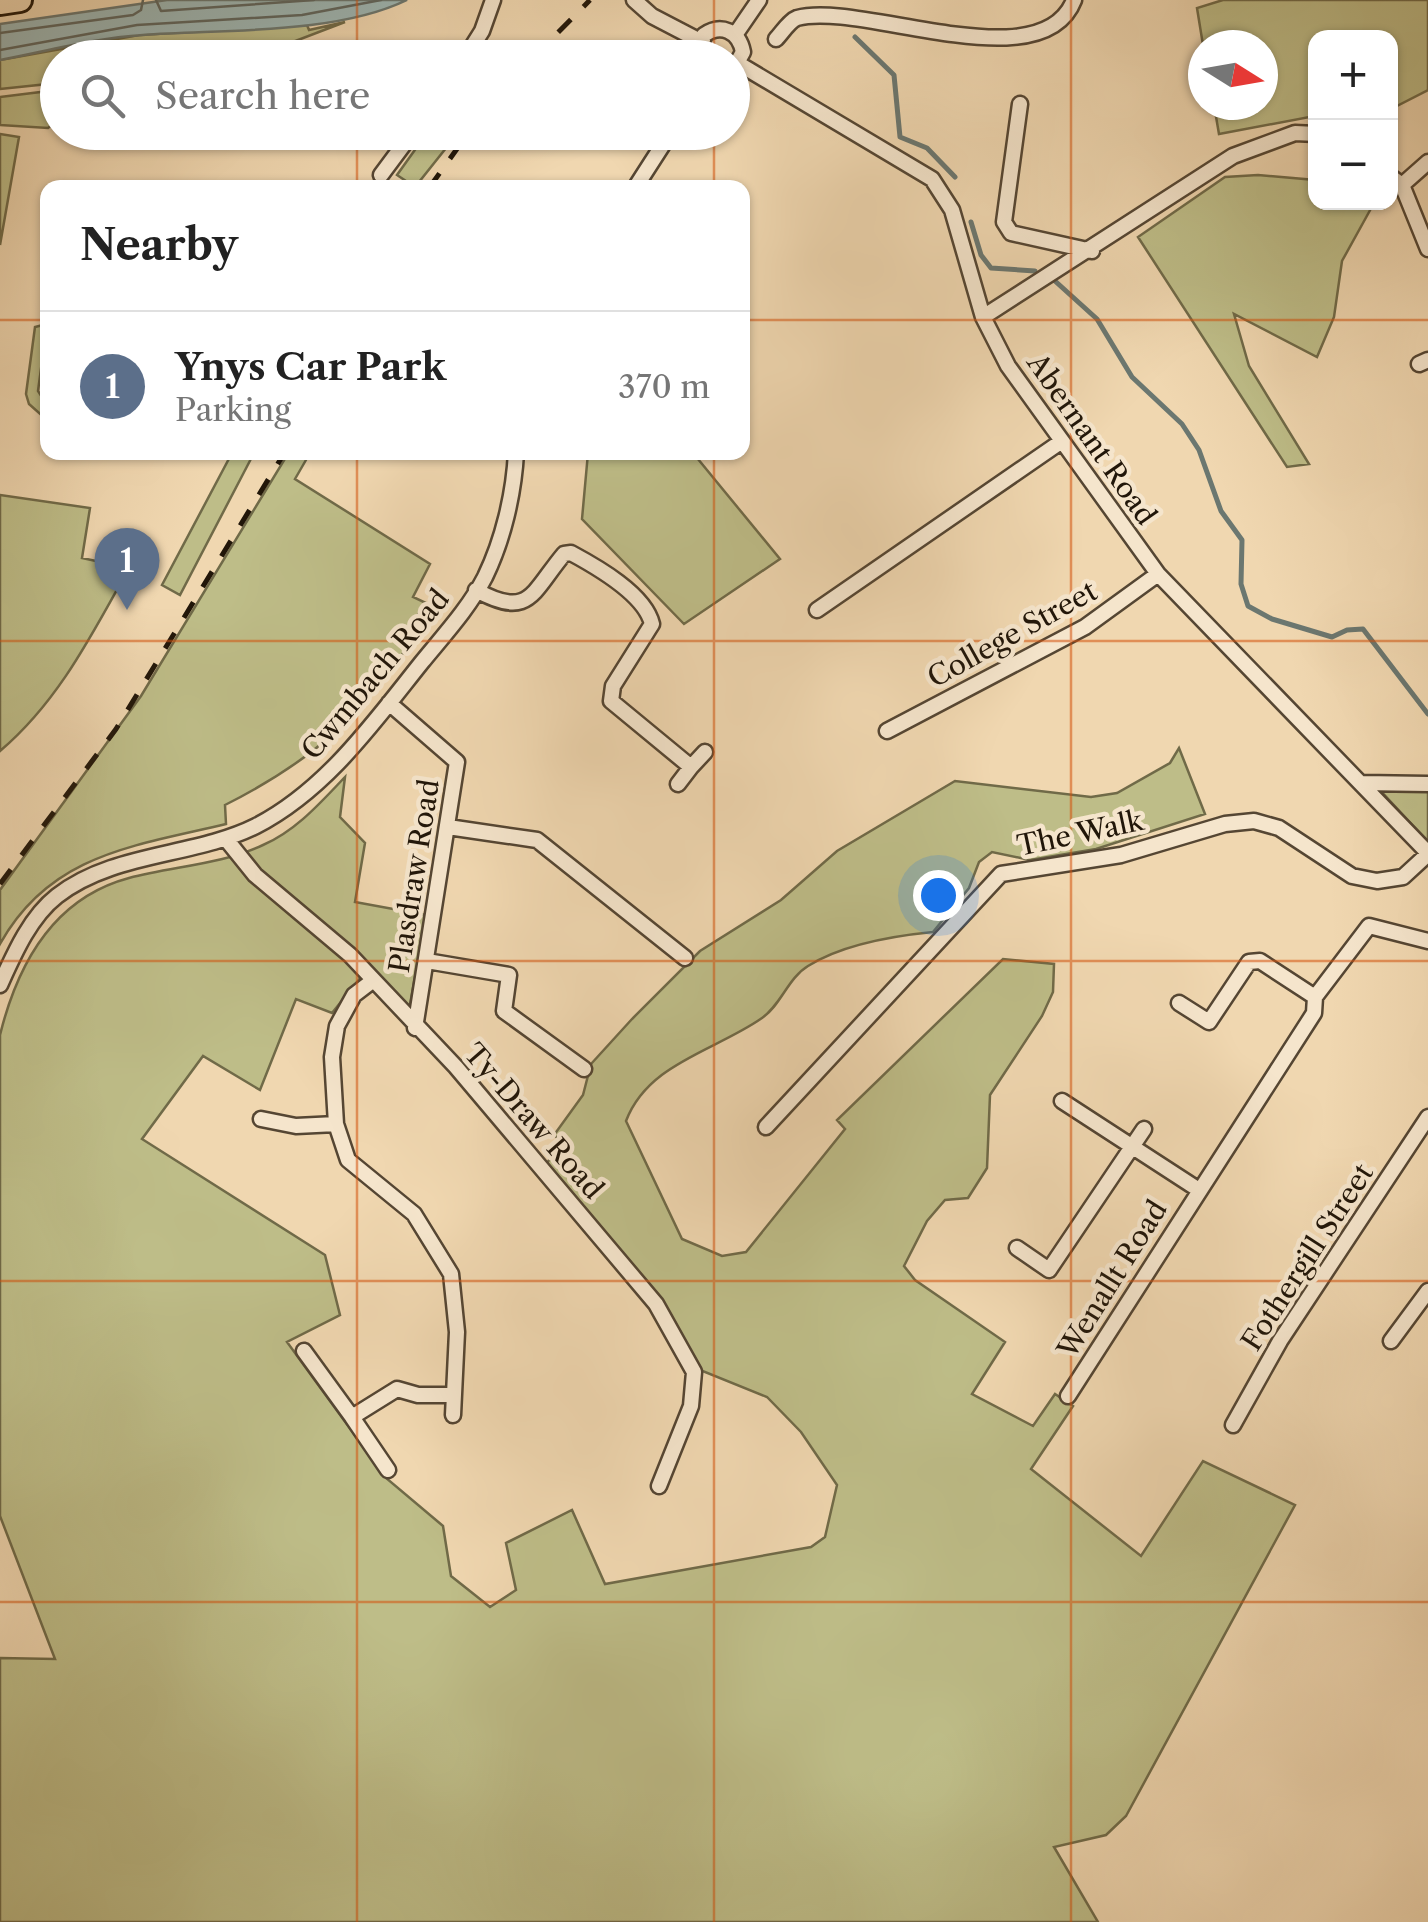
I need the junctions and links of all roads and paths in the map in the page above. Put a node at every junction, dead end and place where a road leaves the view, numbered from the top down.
1 (20, 0) edge
2 (493, 0) edge
3 (634, 0) edge
4 (759, 0) edge
5 (1074, 0) edge
6 (0, 2) edge
7 (736, 35) junction
8 (776, 39) dead end
9 (476, 40) edge
10 (698, 40) edge
11 (701, 40) edge
12 (739, 40) edge
13 (750, 75) edge
14 (1020, 104) dead end
15 (1308, 134) edge
16 (399, 150) edge
17 (659, 150) edge
18 (1428, 162) edge
19 (381, 175) dead end
20 (1398, 179) edge
21 (639, 180) edge
22 (1398, 184) edge
23 (1428, 249) edge
24 (1092, 251) junction
25 (984, 317) junction
26 (1062, 441) junction
27 (515, 460) edge
28 (1158, 574) junction
29 (476, 590) junction
30 (816, 610) dead end
31 (389, 703) junction
32 (887, 731) dead end
33 (705, 752) dead end
34 (691, 767) junction
35 (1362, 783) junction
36 (678, 784) dead end
37 (1428, 784) edge
38 (448, 827) junction
39 (226, 839) junction
40 (1428, 853) edge
41 (1428, 942) edge
42 (685, 958) dead end
43 (427, 961) junction
44 (371, 982) junction
45 (0, 984) edge
46 (1315, 997) junction
47 (1179, 1003) dead end
48 (414, 1028) junction
49 (584, 1069) dead end
50 (1062, 1101) dead end
51 (1428, 1118) edge
52 (261, 1119) dead end
53 (336, 1124) junction
54 (766, 1127) dead end
55 (1144, 1130) dead end
56 (1132, 1147) junction
57 (1198, 1190) junction
58 (1017, 1248) dead end
59 (1428, 1291) edge
60 (1391, 1342) dead end
61 (304, 1351) dead end
62 (454, 1394) junction
63 (1068, 1396) dead end
64 (453, 1415) dead end
65 (352, 1416) junction
66 (1232, 1425) dead end
67 (388, 1470) dead end
68 (659, 1486) dead end

1 - 6 main road
2 - 9 street
3 - 10 street
4 - 7 street
5 - 8 street
7 - 11 street
7 - 12 street
13 - 25 street, Abernant Road
14 - 24 street
15 - 24 street
16 - 19 street
17 - 21 street
18 - 20 street
22 - 23 street
24 - 25 street
25 - 26 street, Abernant Road
26 - 28 street, Abernant Road
26 - 30 street
27 - 29 street, Cwmbach Road
28 - 32 street, College Street
28 - 35 street, Abernant Road
29 - 31 street, Cwmbach Road
29 - 34 street
31 - 38 street, Plasdraw Road
31 - 39 street, Cwmbach Road
33 - 34 street
34 - 36 street
35 - 37 street
35 - 40 street, Abernant Road
38 - 42 street
38 - 43 street, Plasdraw Road
39 - 44 street, Ty-Draw Road
39 - 45 street, Cwmbach Road
40 - 54 street, The Walk
41 - 46 street, Wenallt Road
43 - 48 street, Plasdraw Road
43 - 49 street
44 - 48 street, Ty-Draw Road
44 - 53 street
46 - 47 street
46 - 57 street, Wenallt Road
48 - 68 street, Ty-Draw Road
50 - 56 street, Wenallt Road
51 - 66 street, Fothergill Street
52 - 53 street
53 - 62 street
55 - 56 street
56 - 57 street, Wenallt Road
56 - 58 street
57 - 63 street, Wenallt Road
59 - 60 street
61 - 65 street
62 - 64 street
62 - 65 street
65 - 67 street

